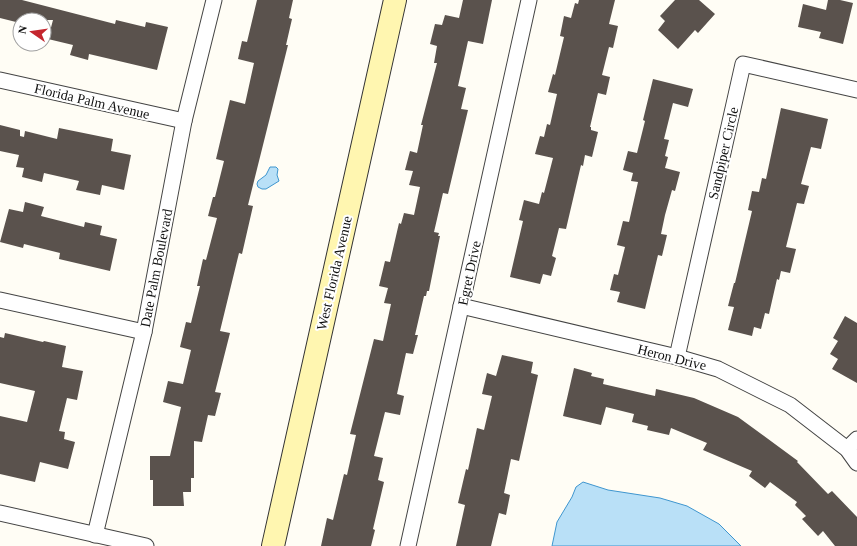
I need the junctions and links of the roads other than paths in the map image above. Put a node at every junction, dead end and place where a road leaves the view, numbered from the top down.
1 (214, 0) edge
2 (395, 0) edge
3 (529, 0) edge
4 (0, 80) edge
5 (857, 90) edge
6 (184, 121) junction
7 (0, 300) edge
8 (462, 306) junction
9 (144, 332) junction
10 (677, 357) junction
11 (852, 444) edge
12 (857, 463) edge
13 (0, 514) edge
14 (96, 535) junction
15 (146, 546) edge
16 (273, 546) edge
17 (408, 546) edge

1 - 6 street, Date Palm Boulevard
2 - 16 street, West Florida Avenue
3 - 8 street, Egret Drive
4 - 6 street, Florida Palm Avenue
5 - 10 street, Sandpiper Circle
6 - 9 street, Date Palm Boulevard
7 - 9 street
8 - 10 street, Heron Drive
8 - 17 street, Egret Drive
9 - 14 street, Date Palm Boulevard
10 - 11 street, Heron Drive
11 - 12 street, Heron Drive
13 - 14 street
14 - 15 street

